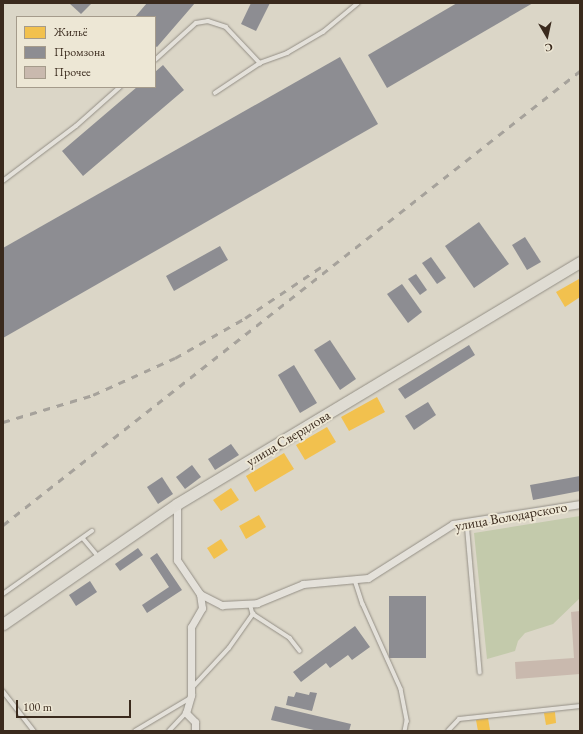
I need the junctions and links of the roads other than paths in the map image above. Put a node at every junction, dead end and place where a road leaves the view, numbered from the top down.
1 (358, 3) edge
2 (156, 59) edge
3 (260, 63) junction
4 (119, 88) edge
5 (215, 93) dead end
6 (3, 181) edge
7 (580, 263) edge
8 (178, 504) junction
9 (580, 504) edge
10 (467, 522) junction
11 (92, 531) dead end
12 (83, 538) junction
13 (99, 558) junction
14 (355, 579) junction
15 (3, 594) edge
16 (200, 594) junction
17 (250, 603) junction
18 (253, 614) junction
19 (3, 624) edge
20 (300, 651) dead end
21 (480, 672) dead end
22 (191, 689) junction
23 (3, 691) edge
24 (190, 698) junction
25 (580, 706) edge
26 (186, 713) junction
27 (34, 731) edge
28 (135, 731) edge
29 (169, 731) edge
30 (195, 731) edge
31 (405, 731) edge
32 (448, 731) edge

1 - 3 lane
2 - 3 lane
3 - 5 lane
4 - 6 lane
7 - 8 main road, улица Свердлова
8 - 13 main road, улица Свердлова
8 - 16 street, улица Володарского
9 - 10 street, улица Володарского
10 - 14 street, улица Володарского
10 - 21 lane
11 - 12 lane
12 - 13 lane
12 - 15 lane
13 - 19 main road, улица Свердлова
14 - 17 street, улица Володарского
14 - 31 lane
16 - 17 street, улица Володарского
16 - 22 street
17 - 18 lane
18 - 20 lane
18 - 22 lane
22 - 24 street
23 - 27 lane
24 - 26 street
24 - 28 lane
25 - 32 lane
26 - 29 lane
26 - 30 street

